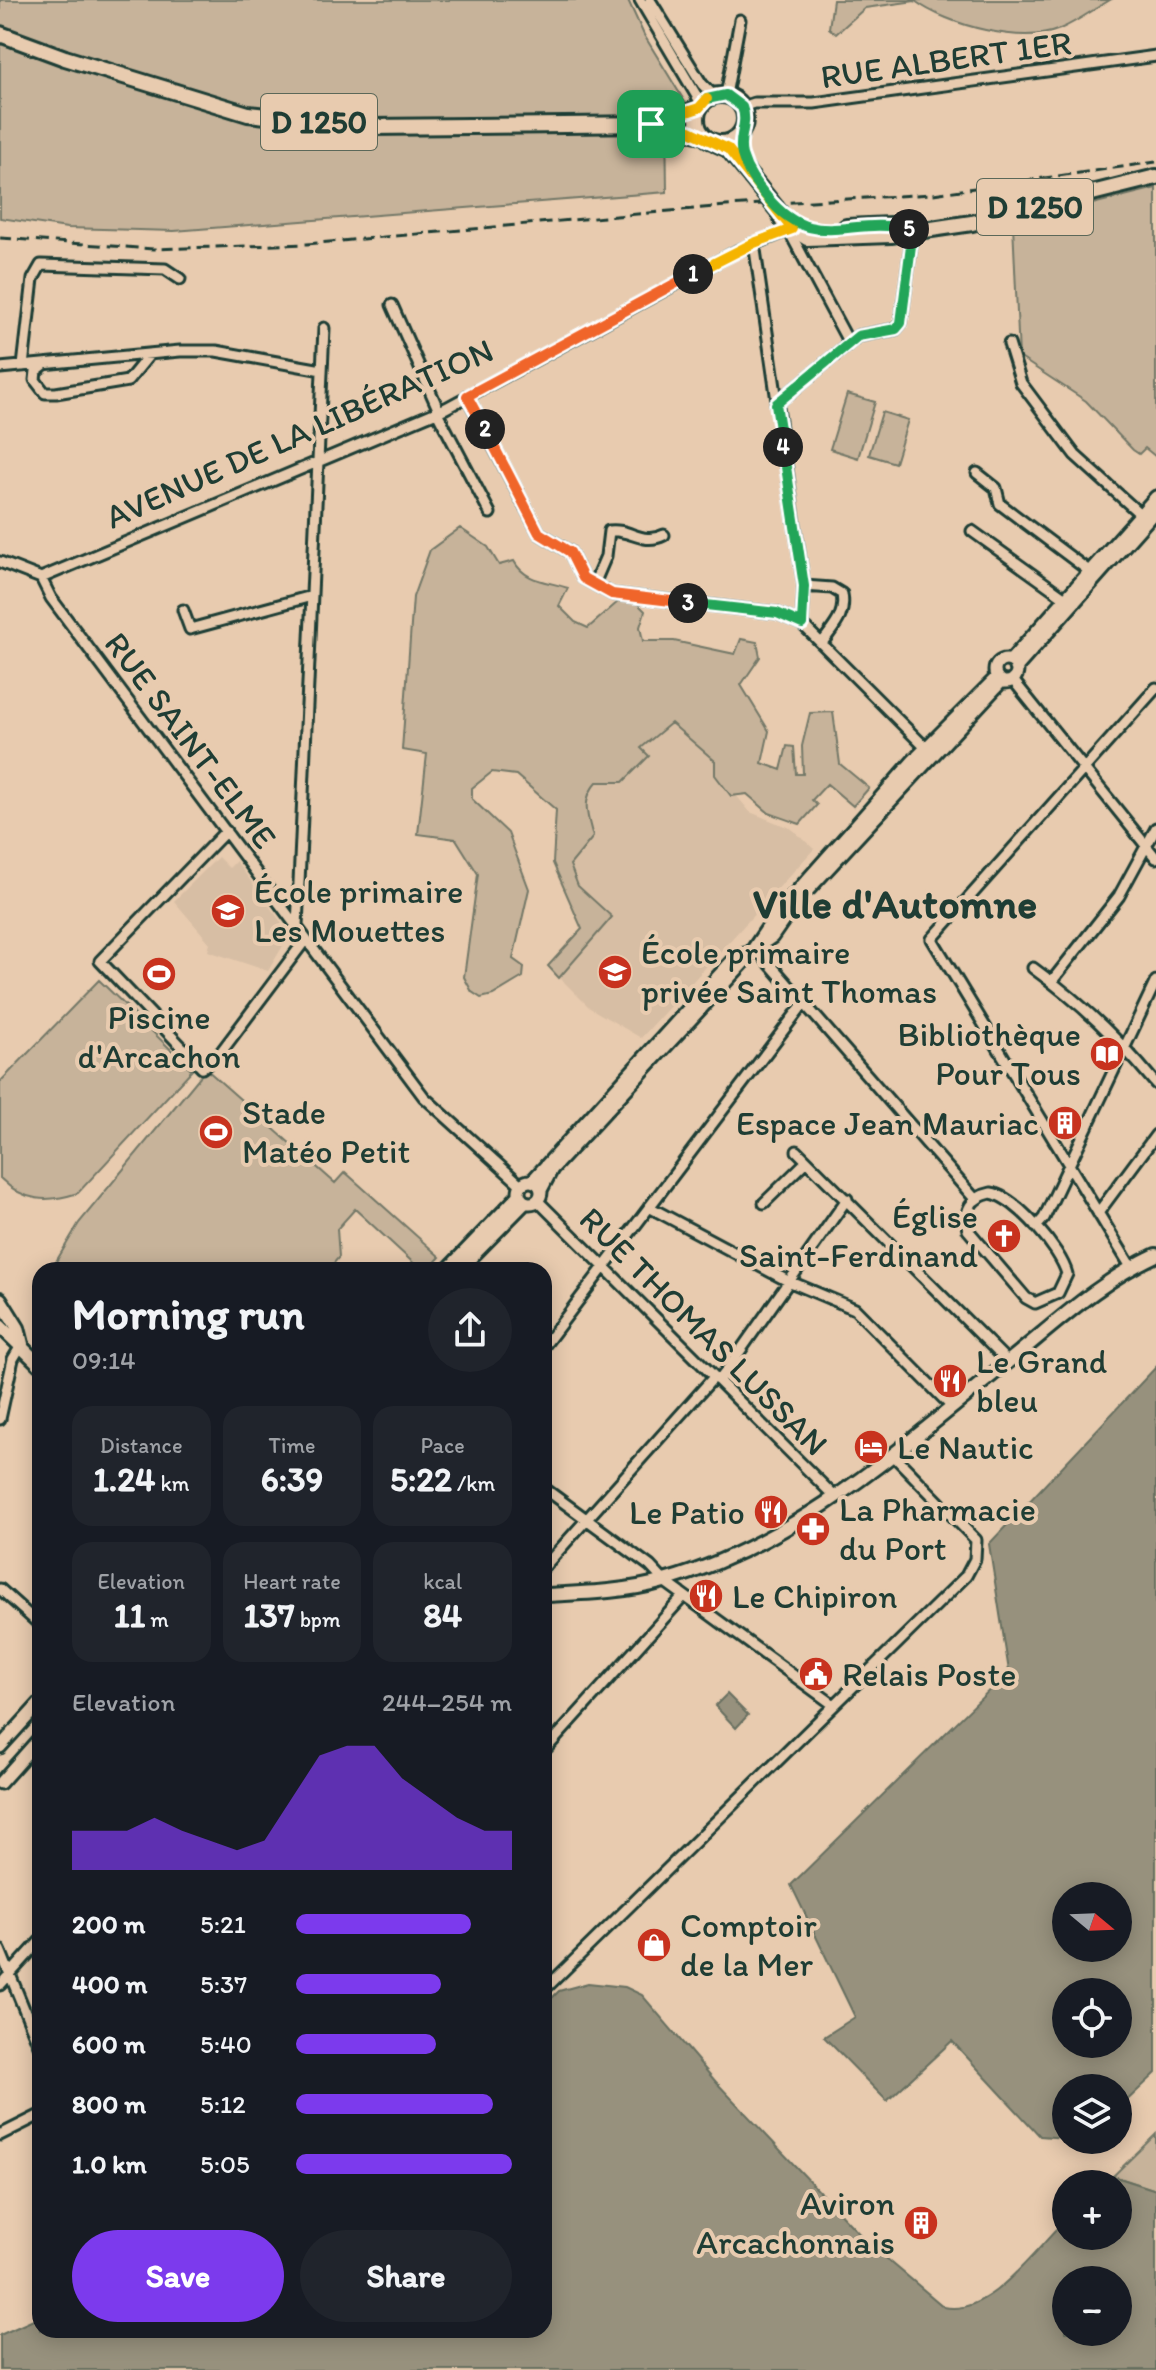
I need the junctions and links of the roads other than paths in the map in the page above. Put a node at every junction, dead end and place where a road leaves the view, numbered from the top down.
1 (640, 0) edge
2 (650, 0) edge
3 (740, 20) dead end
4 (0, 34) edge
5 (1156, 56) edge
6 (710, 101) junction
7 (742, 107) junction
8 (651, 124) junction
9 (740, 134) junction
10 (702, 135) junction
11 (717, 144) junction
12 (751, 177) junction
13 (1156, 177) edge
14 (780, 213) junction
15 (913, 230) junction
16 (791, 231) junction
17 (754, 243) junction
18 (180, 279) dead end
19 (392, 305) dead end
20 (324, 328) dead end
21 (849, 343) junction
22 (1009, 344) dead end
23 (150, 354) junction
24 (46, 363) junction
25 (23, 366) junction
26 (0, 368) edge
27 (322, 370) junction
28 (467, 396) junction
29 (776, 404) junction
30 (438, 411) junction
31 (317, 463) junction
32 (977, 473) dead end
33 (1156, 497) edge
34 (1156, 510) edge
35 (490, 513) dead end
36 (1140, 514) junction
37 (972, 531) dead end
38 (664, 535) dead end
39 (0, 562) edge
40 (1089, 571) junction
41 (41, 578) junction
42 (594, 584) junction
43 (804, 586) junction
44 (312, 596) junction
45 (1064, 597) junction
46 (183, 610) dead end
47 (802, 624) junction
48 (822, 643) junction
49 (1008, 673) junction
50 (1156, 688) edge
51 (926, 748) junction
52 (1083, 769) junction
53 (1156, 828) edge
54 (226, 831) junction
55 (1146, 846) junction
56 (1156, 858) edge
57 (297, 927) junction
58 (306, 939) junction
59 (756, 948) junction
60 (1033, 968) dead end
61 (1052, 981) junction
62 (1156, 981) edge
63 (804, 1003) junction
64 (1126, 1047) junction
65 (1156, 1084) edge
66 (1156, 1135) edge
67 (797, 1151) dead end
68 (807, 1161) junction
69 (1068, 1166) junction
70 (529, 1192) junction
71 (847, 1199) junction
72 (975, 1199) junction
73 (764, 1203) dead end
74 (649, 1207) junction
75 (1098, 1213) junction
76 (1036, 1227) junction
77 (1156, 1255) edge
78 (455, 1262) edge
79 (466, 1262) edge
80 (604, 1266) junction
81 (1131, 1267) junction
82 (789, 1281) junction
83 (1058, 1293) junction
84 (0, 1299) edge
85 (1072, 1308) junction
86 (0, 1326) edge
87 (552, 1335) edge
88 (22, 1344) junction
89 (32, 1356) edge
90 (1008, 1362) junction
91 (717, 1379) junction
92 (952, 1407) junction
93 (0, 1419) edge
94 (894, 1456) junction
95 (552, 1494) edge
96 (835, 1497) junction
97 (586, 1519) junction
98 (552, 1558) edge
99 (664, 1581) junction
100 (0, 1589) edge
101 (552, 1594) edge
102 (684, 1596) junction
103 (32, 1618) edge
104 (834, 1705) junction
105 (32, 1712) edge
106 (552, 1742) edge
107 (0, 1747) edge
108 (32, 1747) edge
109 (1, 1780) edge
110 (0, 1950) edge
111 (32, 1950) edge
112 (10, 1975) junction
113 (552, 1982) edge
114 (0, 1985) edge
115 (32, 2026) edge
116 (32, 2119) edge
117 (0, 2135) edge

1 - 6 street
2 - 6 street
3 - 6 street
4 - 8 main road, D 1250
5 - 7 street, RUE ALBERT 1ER
6 - 7 main road
6 - 8 main road, D 1250
6 - 10 main road
7 - 9 main road
8 - 10 main road, D 1250
9 - 11 main road
9 - 12 main road, D 1250
10 - 11 main road
11 - 12 main road, D 1250
12 - 14 main road, D 1250, bridge
13 - 15 main road, AVENUE DE LA LIBÉRATION / D 1250
14 - 15 main road, AVENUE DE LA LIBÉRATION / D 1250
14 - 16 main road, D 1250
15 - 16 main road, AVENUE DE LA LIBÉRATION / D 1250
15 - 21 street
16 - 17 street, AVENUE DE LA LIBÉRATION
16 - 21 street
17 - 28 street, AVENUE DE LA LIBÉRATION
17 - 29 street
18 - 25 street
19 - 30 street
20 - 27 street
21 - 29 street
22 - 36 street
23 - 24 street
23 - 24 street
23 - 27 street
24 - 25 street
25 - 26 street
27 - 31 street
28 - 30 street, AVENUE DE LA LIBÉRATION
28 - 42 street
29 - 43 street
30 - 31 street, AVENUE DE LA LIBÉRATION
30 - 35 street
31 - 41 street, AVENUE DE LA LIBÉRATION
31 - 44 street
32 - 40 street
33 - 36 street
34 - 49 street
36 - 40 street
37 - 45 street
38 - 42 street
39 - 41 street
40 - 45 street
41 - 54 street, RUE SAINT-ELME
42 - 47 street
43 - 47 street
43 - 48 street
44 - 46 street
44 - 57 street
45 - 49 street
47 - 48 street
48 - 51 street
49 - 51 street
49 - 52 street
49 - 59 street
50 - 52 street
51 - 59 street
52 - 55 street
52 - 69 street
53 - 55 street
54 - 57 street, RUE SAINT-ELME
54 - 58 street
55 - 56 street
55 - 61 street
57 - 58 street, RUE SAINT-ELME
58 - 70 street, RUE SAINT-ELME
59 - 63 street
59 - 70 street
60 - 61 street
61 - 64 street
62 - 64 street
63 - 72 street
63 - 74 street
64 - 65 street
64 - 69 street
66 - 75 street
67 - 68 street
68 - 71 street
68 - 73 street
69 - 75 street
69 - 76 street
70 - 78 street
70 - 79 street
70 - 80 street, RUE THOMAS LUSSAN
71 - 82 street
71 - 90 street
72 - 76 street
72 - 83 street
74 - 80 street
74 - 82 street
75 - 81 street
76 - 83 street
77 - 81 main road
80 - 87 street
80 - 91 street, RUE THOMAS LUSSAN
81 - 85 main road
82 - 91 street
82 - 92 street
83 - 85 street
84 - 88 main road
85 - 90 main road
86 - 88 main road
88 - 89 main road
88 - 93 street
90 - 92 main road
91 - 96 street, RUE THOMAS LUSSAN
91 - 97 street
92 - 94 main road
94 - 96 main road
94 - 104 street
95 - 97 street
96 - 99 main road
97 - 98 street
97 - 99 street
99 - 101 main road
99 - 102 street
100 - 103 street
102 - 104 street
102 - 106 street
104 - 113 street
105 - 107 street
108 - 109 street
110 - 112 street
111 - 112 street
112 - 114 street
112 - 115 street
116 - 117 street

